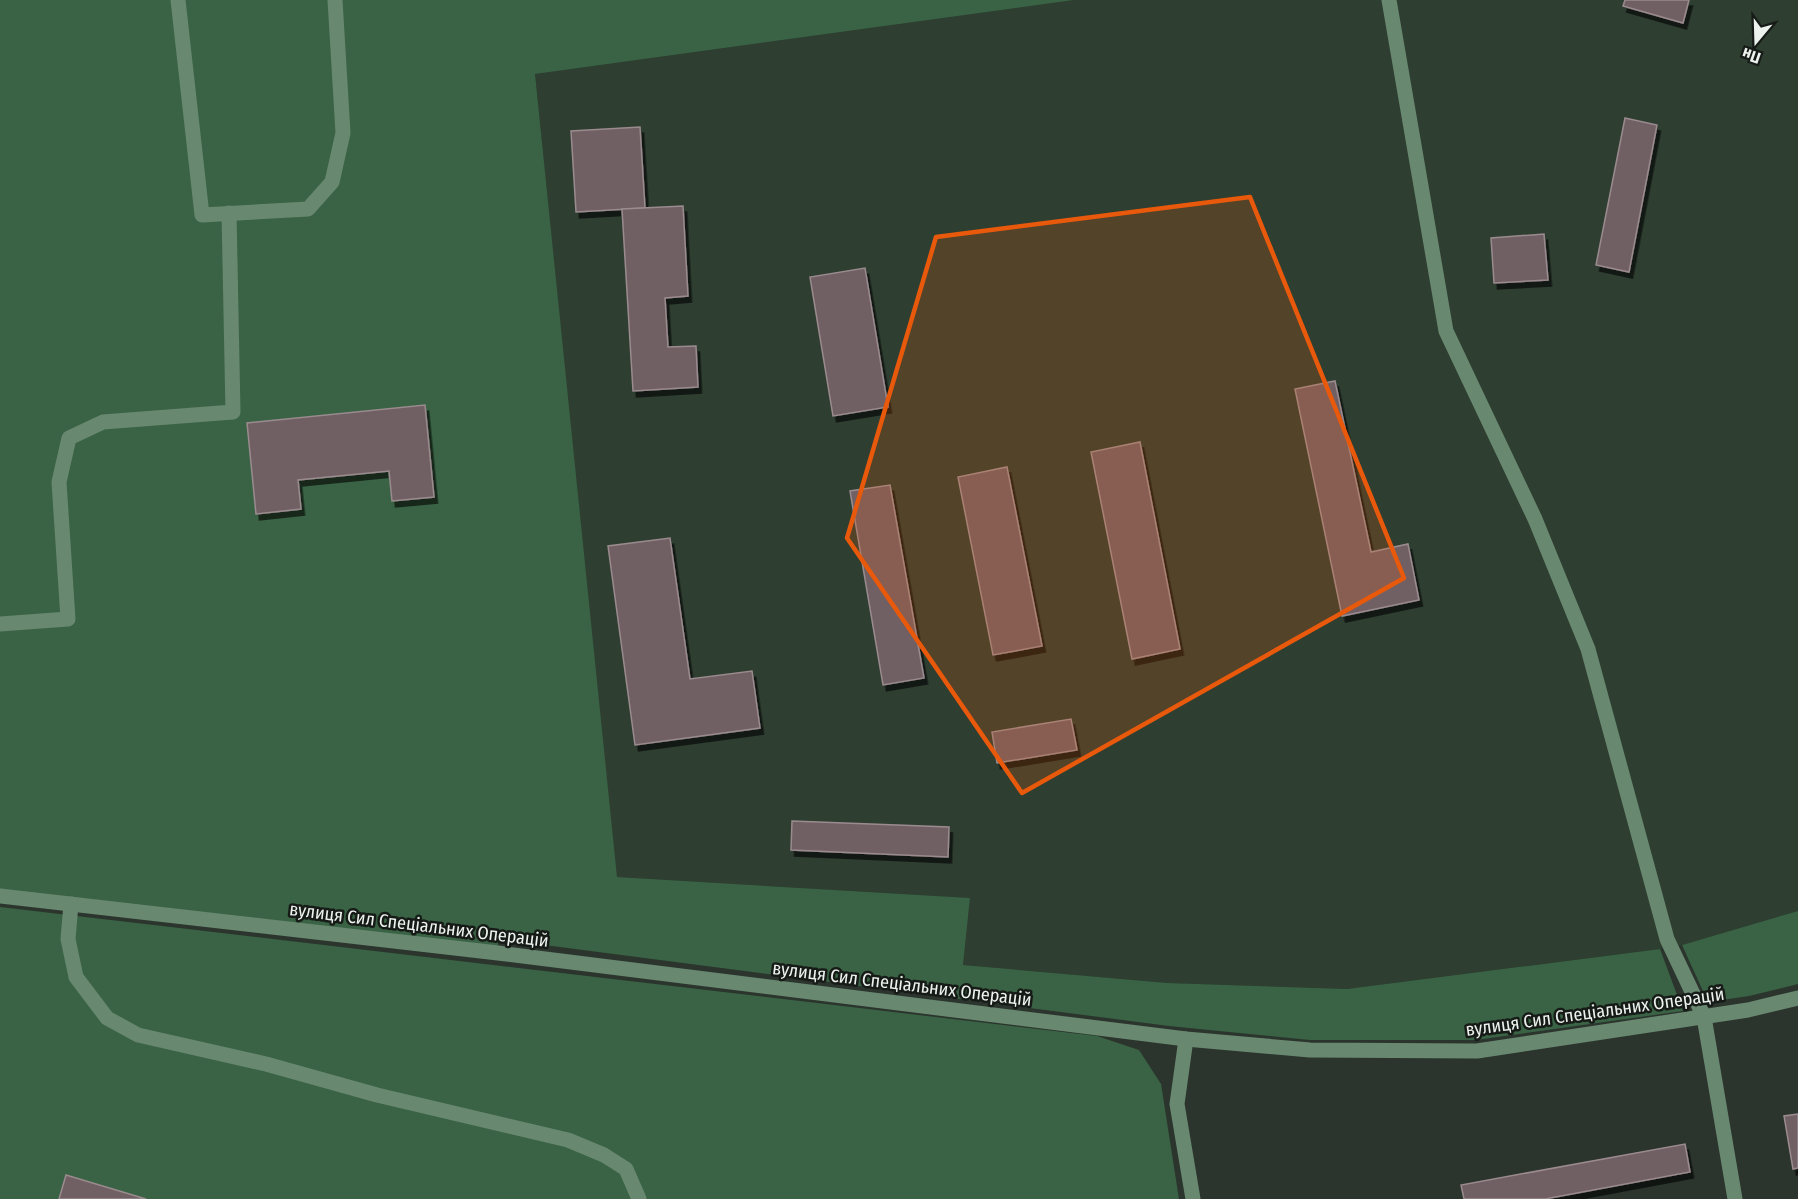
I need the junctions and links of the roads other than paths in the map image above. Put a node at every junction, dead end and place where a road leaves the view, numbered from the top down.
1 (178, 0) edge
2 (335, 0) edge
3 (1389, 0) edge
4 (229, 213) junction
5 (0, 624) edge
6 (0, 896) edge
7 (71, 904) junction
8 (1798, 998) edge
9 (1704, 1017) junction
10 (1186, 1039) junction
11 (639, 1199) edge
12 (1192, 1199) edge
13 (1734, 1199) edge

1 - 4 street
2 - 4 street
3 - 9 street
4 - 5 street
6 - 7 street, вулиця Сил Спеціальних Операцій
7 - 10 street, вулиця Сил Спеціальних Операцій
7 - 11 street
8 - 9 street, вулиця Сил Спеціальних Операцій
9 - 10 street, вулиця Сил Спеціальних Операцій
9 - 13 street
10 - 12 street

